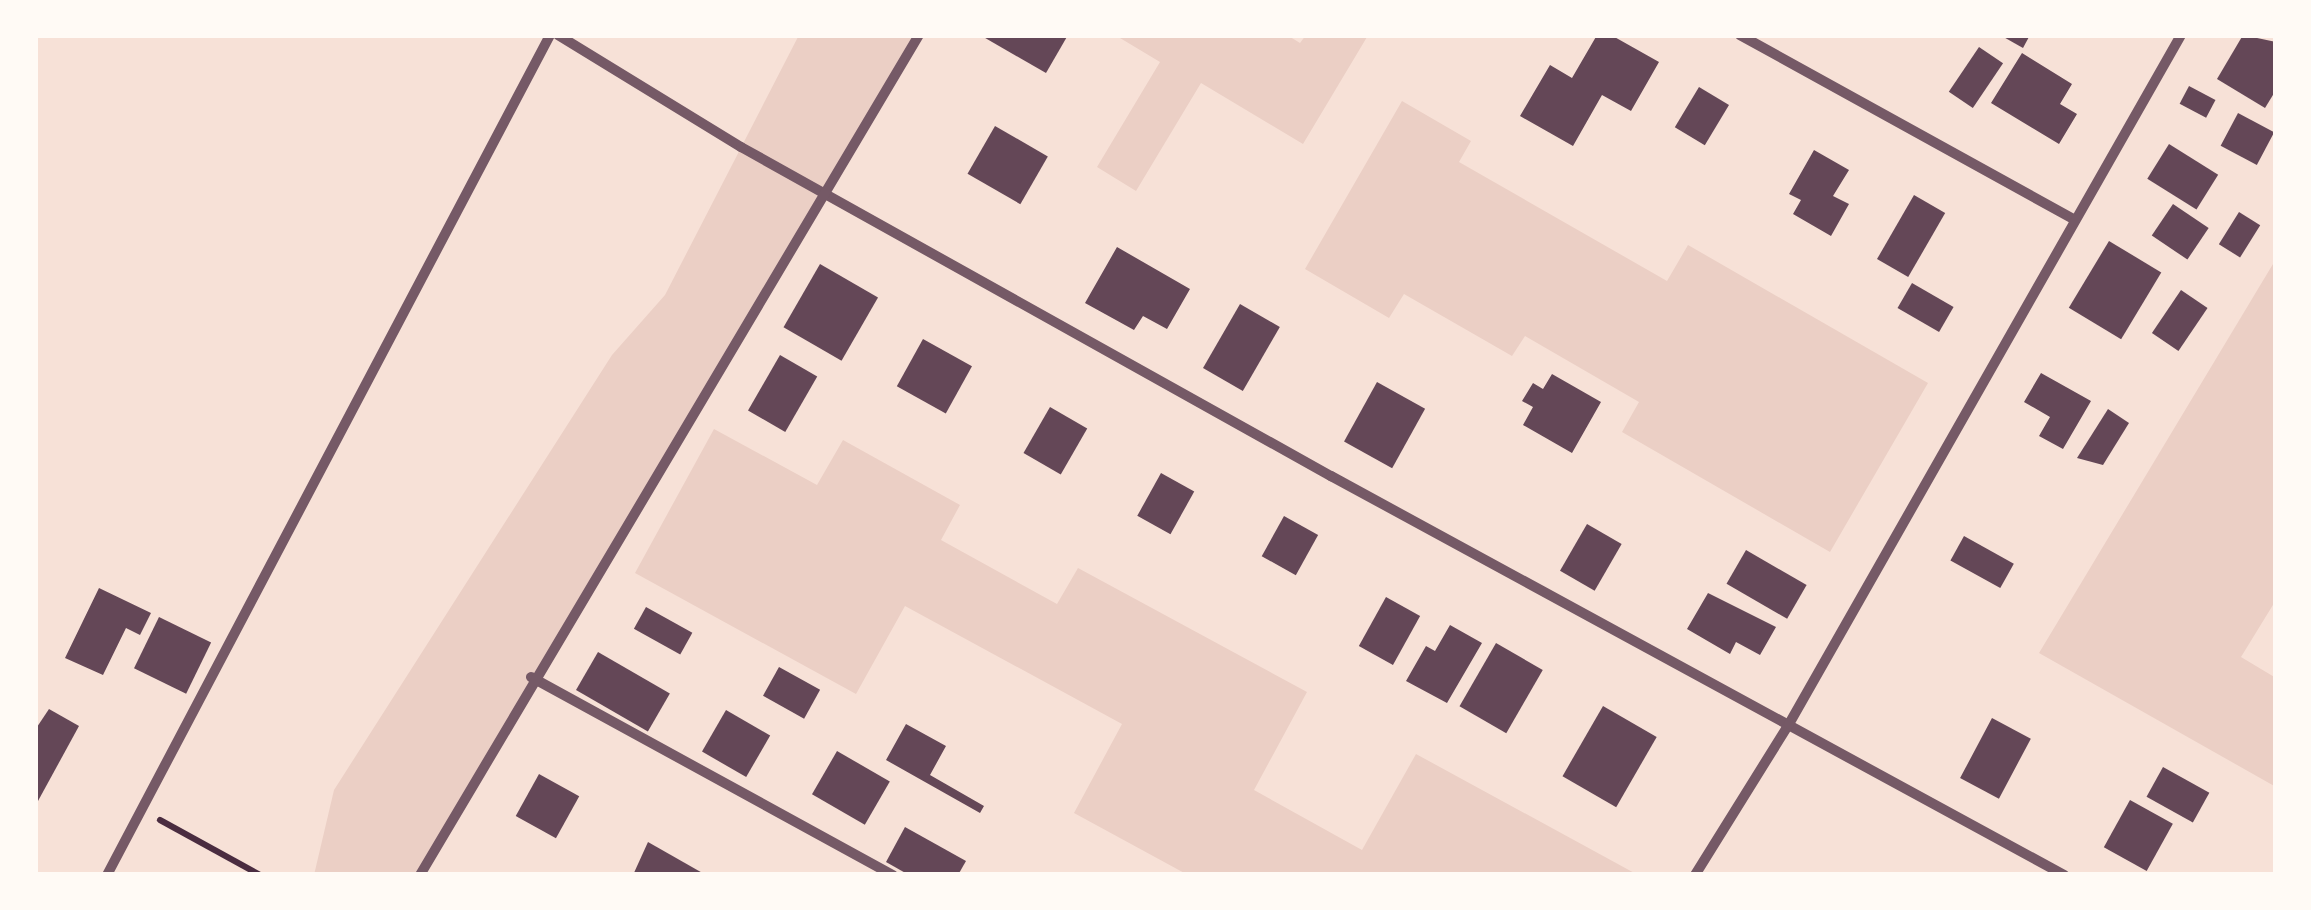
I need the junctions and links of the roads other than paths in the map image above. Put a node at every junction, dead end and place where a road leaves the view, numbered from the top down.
1 (550, 35) edge
2 (558, 35) edge
3 (919, 35) edge
4 (1740, 35) edge
5 (2181, 35) edge
6 (828, 192) junction
7 (2074, 219) junction
8 (532, 677) junction
9 (1789, 724) junction
10 (106, 875) edge
11 (420, 875) edge
12 (893, 875) edge
13 (1695, 875) edge
14 (2064, 875) edge

1 - 10 street
2 - 6 street
3 - 6 street
4 - 7 street
5 - 7 street
6 - 8 street
6 - 9 street
7 - 9 street
8 - 11 street
8 - 12 street
9 - 13 street
9 - 14 street

